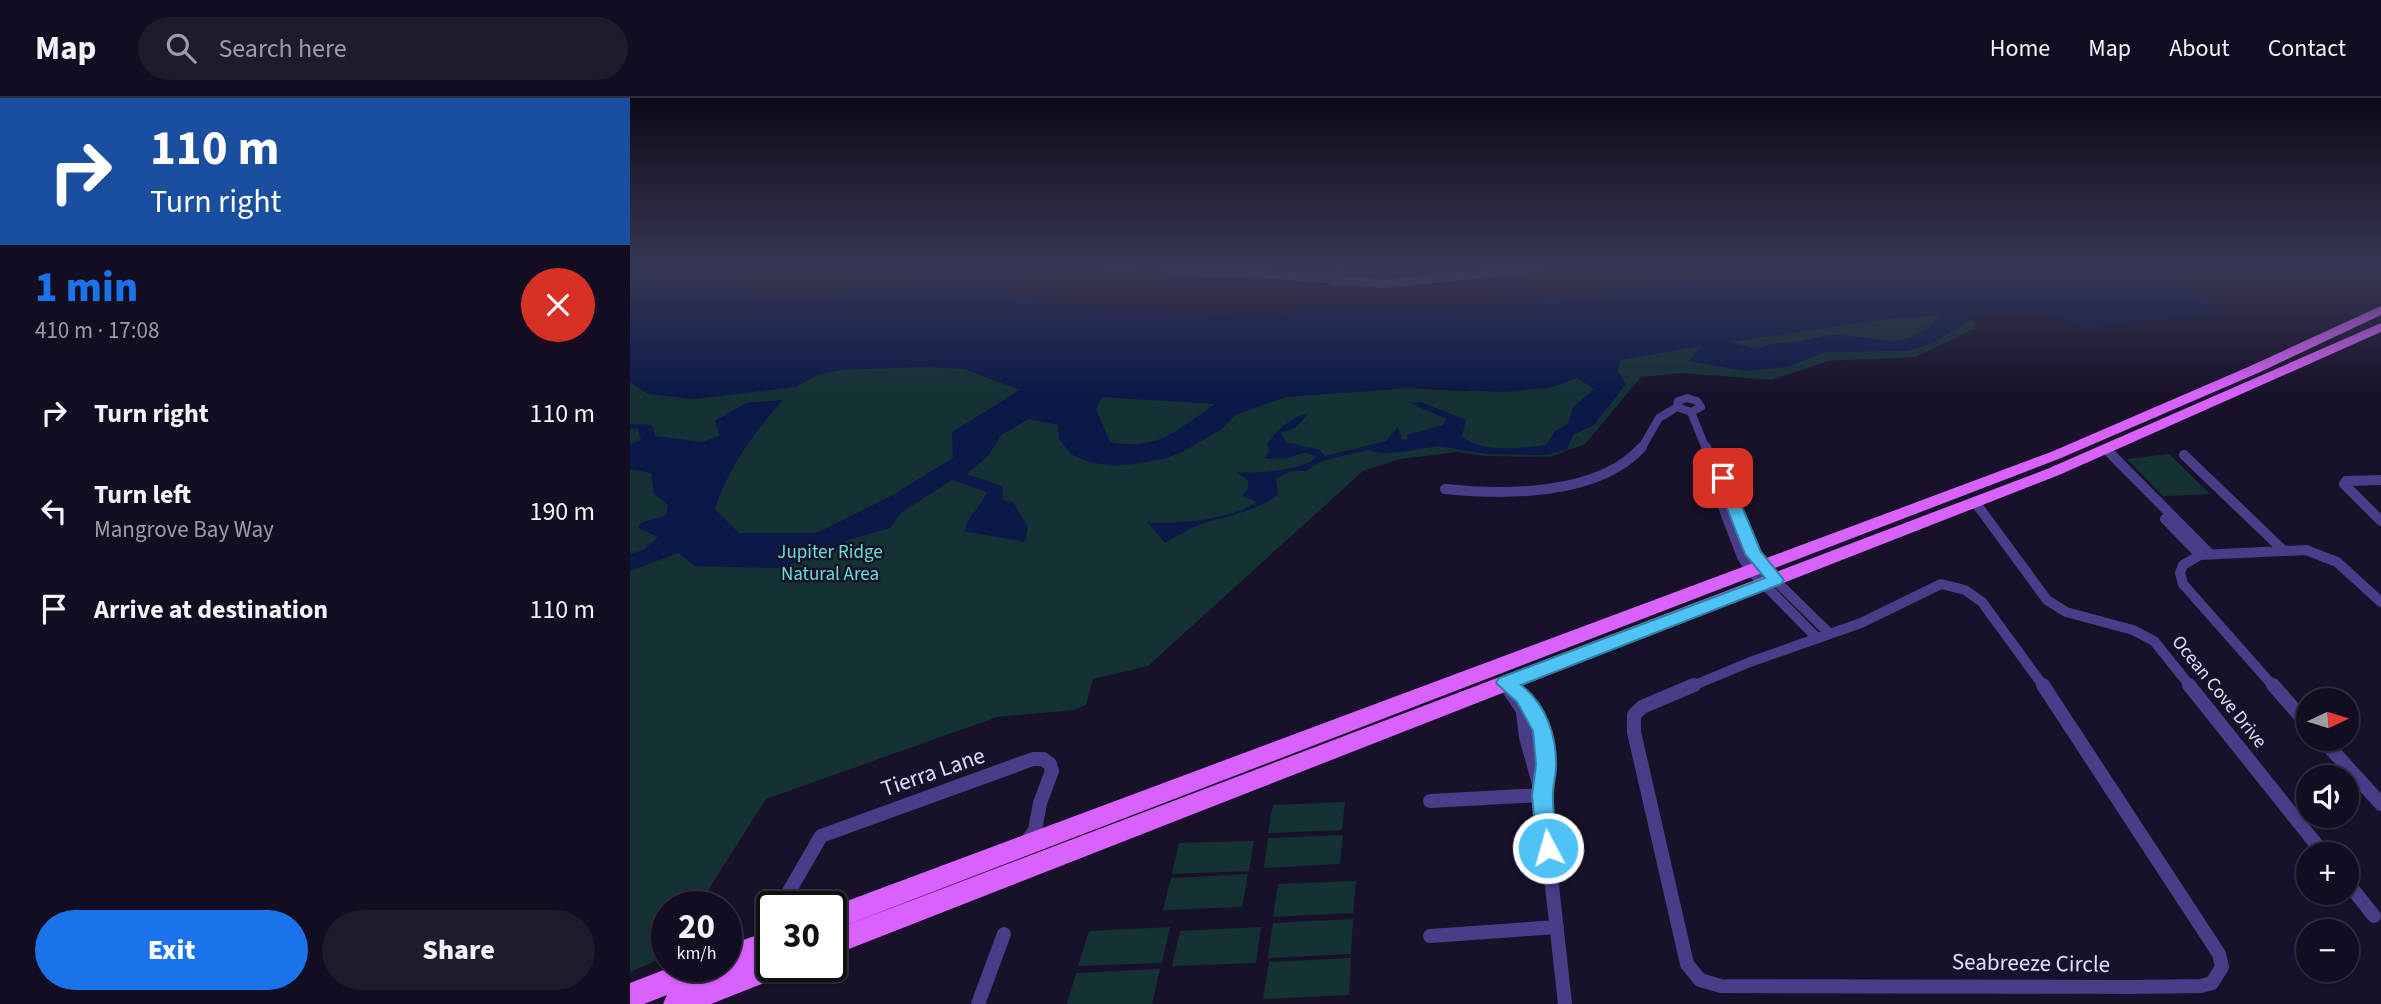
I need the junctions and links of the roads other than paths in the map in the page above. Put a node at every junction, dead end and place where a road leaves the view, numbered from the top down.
1 (2381, 310) edge
2 (2381, 327) edge
3 (2324, 337) junction
4 (2252, 370) junction
5 (2273, 374) junction
6 (2227, 395) junction
7 (2133, 422) junction
8 (2103, 451) junction
9 (2184, 455) dead end
10 (1712, 462) junction
11 (2053, 472) junction
12 (1717, 478) junction
13 (2381, 480) edge
14 (1445, 489) dead end
15 (1971, 496) junction
16 (2381, 521) edge
17 (2284, 551) junction
18 (2205, 554) junction
19 (1764, 576) junction
20 (2381, 602) edge
21 (1824, 636) junction
22 (1502, 675) junction
23 (2296, 711) edge
24 (1523, 713) junction
25 (1542, 740) junction
26 (2333, 751) edge
27 (1542, 795) junction
28 (1430, 801) dead end
29 (2381, 804) edge
30 (2314, 842) edge
31 (1023, 846) junction
32 (790, 891) edge
33 (2359, 897) edge
34 (847, 913) edge
35 (2374, 916) dead end
36 (1557, 927) junction
37 (1004, 934) dead end
38 (1430, 936) dead end
39 (847, 938) edge
40 (756, 973) edge
41 (666, 982) edge
42 (630, 996) edge
43 (677, 1004) edge
44 (978, 1004) edge
45 (1565, 1004) edge

1 - 3 main road
2 - 5 main road
3 - 4 main road
3 - 5 main road
4 - 6 main road
4 - 7 main road
5 - 6 main road
6 - 8 main road
7 - 11 main road
7 - 15 main road
8 - 11 main road
8 - 18 street
9 - 17 street
10 - 12 street
10 - 12 street
10 - 14 street
11 - 15 main road
12 - 19 street
13 - 16 street
15 - 19 main road
15 - 19 main road
15 - 30 street, Ocean Cove Drive
17 - 18 street
17 - 20 street
18 - 23 street
19 - 21 street
19 - 22 main road
21 - 21 street, Seabreeze Circle
22 - 24 street
22 - 25 street
22 - 31 main road
22 - 39 main road
24 - 25 street
24 - 27 street
25 - 27 street
26 - 29 street
27 - 28 street
27 - 36 street
31 - 32 street, Tierra Lane
31 - 34 main road
33 - 35 street
36 - 38 street
36 - 45 street
37 - 44 street
40 - 43 main road
41 - 42 main road

